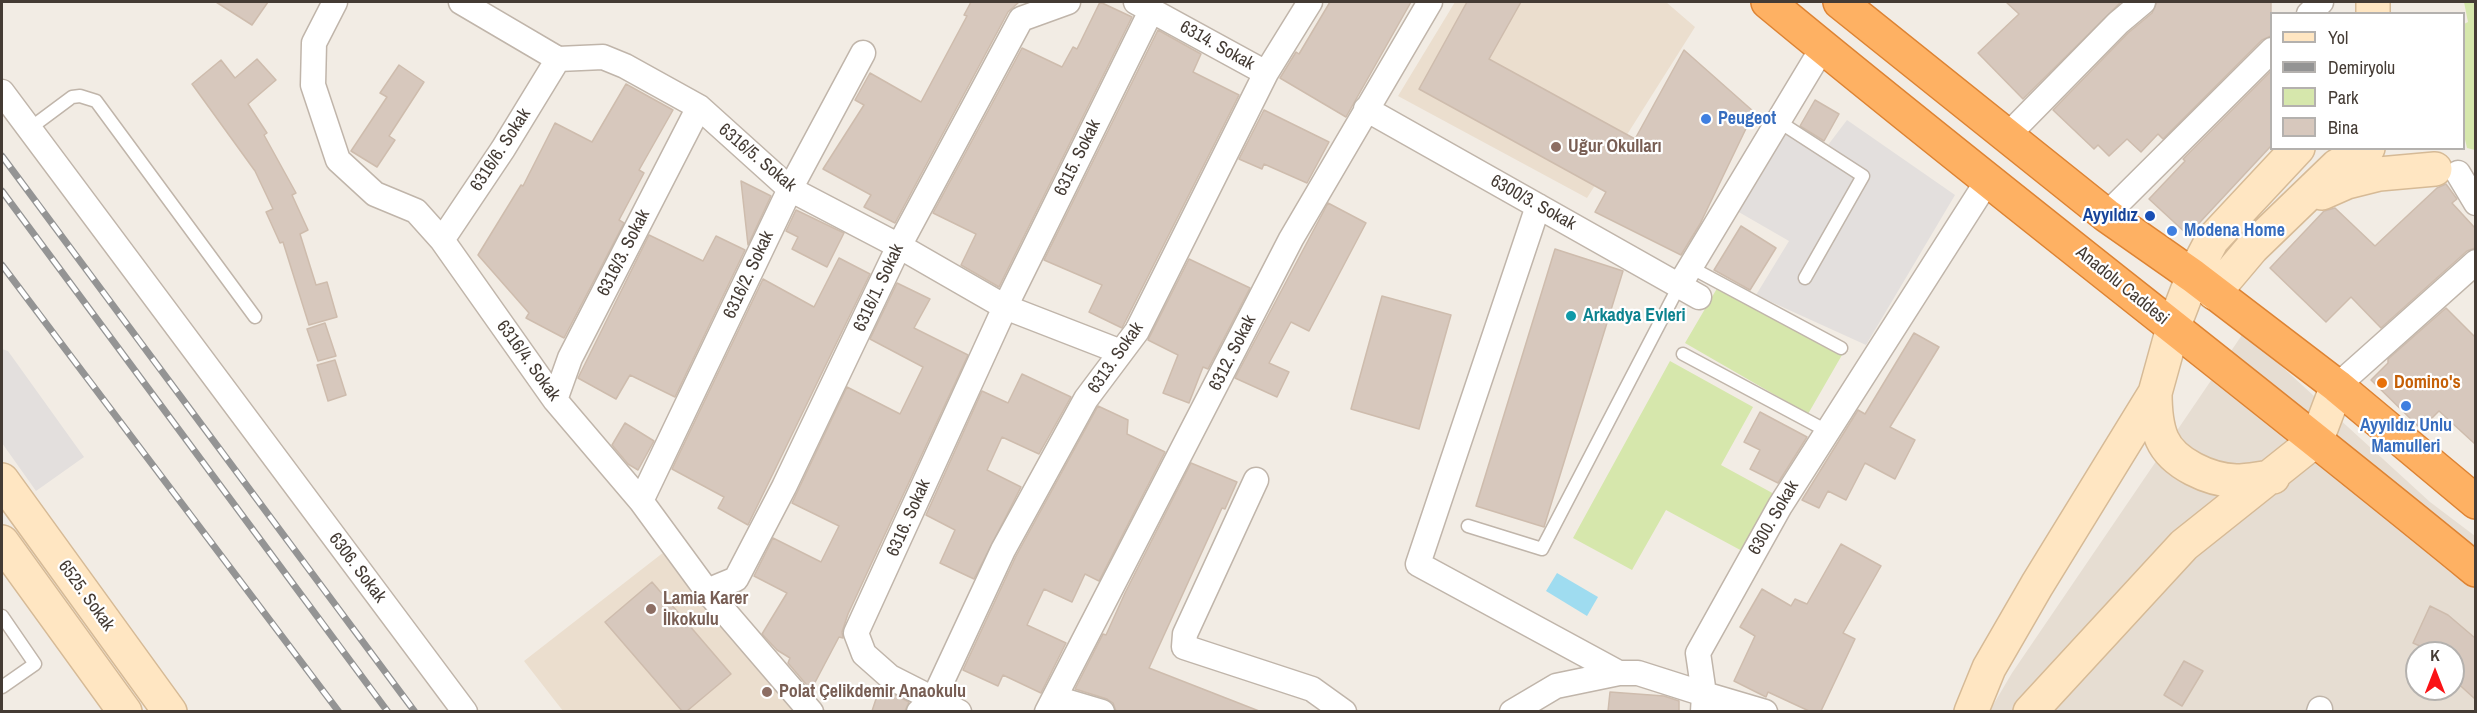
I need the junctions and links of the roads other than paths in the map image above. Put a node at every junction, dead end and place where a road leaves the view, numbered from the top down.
1 (335, 2) edge
2 (461, 2) edge
3 (1068, 2) edge
4 (1310, 2) edge
5 (1430, 2) edge
6 (1768, 2) edge
7 (1840, 2) edge
8 (2144, 2) edge
9 (1144, 5) edge
10 (1823, 47) junction
11 (2270, 51) edge
12 (863, 53) dead end
13 (558, 58) junction
14 (1266, 73) junction
15 (2, 92) edge
16 (699, 107) junction
17 (1366, 109) junction
18 (1778, 121) junction
19 (29, 129) junction
20 (2008, 135) junction
21 (2296, 150) edge
22 (2365, 150) edge
23 (2446, 163) edge
24 (1988, 180) junction
25 (790, 189) junction
26 (2475, 203) edge
27 (2296, 205) junction
28 (1538, 206) junction
29 (2106, 215) junction
30 (442, 240) junction
31 (899, 246) junction
32 (2475, 262) edge
33 (1684, 276) junction
34 (1805, 278) dead end
35 (2204, 284) junction
36 (1700, 297) dead end
37 (1005, 307) junction
38 (255, 317) dead end
39 (2173, 328) junction
40 (1841, 348) dead end
41 (1121, 352) junction
42 (1683, 354) dead end
43 (2337, 386) junction
44 (2155, 393) junction
45 (555, 400) junction
46 (1827, 431) junction
47 (2317, 439) junction
48 (2273, 477) junction
49 (2, 480) edge
50 (1256, 480) dead end
51 (641, 501) junction
52 (2475, 502) edge
53 (1468, 526) dead end
54 (2, 542) edge
55 (2475, 570) edge
56 (707, 591) junction
57 (2, 616) edge
58 (1619, 673) junction
59 (2, 687) edge
60 (1703, 703) edge
61 (926, 705) edge
62 (1051, 705) edge
63 (125, 711) edge
64 (170, 711) edge
65 (465, 711) edge
66 (811, 711) edge
67 (959, 711) edge
68 (1102, 711) edge
69 (1344, 711) edge
70 (1512, 711) edge
71 (1765, 711) edge
72 (1971, 711) edge
73 (2030, 711) edge

1 - 30 street, 6316/4. Sokak
2 - 13 street
3 - 31 street, 6316/1. Sokak
4 - 14 street, 6313. Sokak
5 - 17 street, 6312. Sokak
6 - 10 highway, Anadolu Caddesi
7 - 20 highway
8 - 20 street
9 - 14 street, 6314. Sokak
9 - 37 street, 6315. Sokak
10 - 18 street
10 - 24 highway, Anadolu Caddesi
11 - 29 street
12 - 25 street, 6316/2. Sokak
13 - 16 street, 6316/5. Sokak
13 - 30 street, 6316/6. Sokak
14 - 41 street, 6313. Sokak
15 - 19 street, 6306. Sokak
16 - 25 street, 6316/5. Sokak
16 - 45 street, 6316/3. Sokak
17 - 28 street, 6300/3. Sokak
17 - 62 street, 6312. Sokak
18 - 33 street
18 - 34 lane
19 - 38 lane
19 - 65 street, 6306. Sokak
20 - 29 highway
21 - 35 main road
22 - 27 main road
23 - 26 street
23 - 27 main road
24 - 39 highway, Anadolu Caddesi
24 - 46 street, 6300. Sokak
25 - 31 street, 6316/5. Sokak
25 - 51 street, 6316/2. Sokak
27 - 35 main road
28 - 33 street, 6300/3. Sokak
28 - 58 street
29 - 35 highway
30 - 45 street, 6316/4. Sokak
31 - 37 street, 6316/5. Sokak
31 - 56 street, 6316/1. Sokak
32 - 43 street
33 - 36 street, 6300/3. Sokak
33 - 40 lane
33 - 53 lane
35 - 39 main road
35 - 43 highway
37 - 41 street, 6316/5. Sokak
37 - 61 street, 6316. Sokak
39 - 44 main road
39 - 47 highway, Anadolu Caddesi
41 - 61 street, 6313. Sokak
42 - 46 lane
43 - 47 main road
43 - 52 highway
44 - 48 main road
44 - 72 main road
45 - 51 street, 6316/4. Sokak
46 - 60 street, 6300. Sokak
47 - 48 main road
47 - 55 highway, Anadolu Caddesi
48 - 73 main road
49 - 64 main road, 6525. Sokak
50 - 69 street
51 - 56 street, 6316/4. Sokak
54 - 63 main road, 6525. Sokak
56 - 66 street, 6316/4. Sokak
57 - 59 lane
58 - 60 street
58 - 70 street
60 - 71 street
61 - 67 street, 6316. Sokak
62 - 68 street

